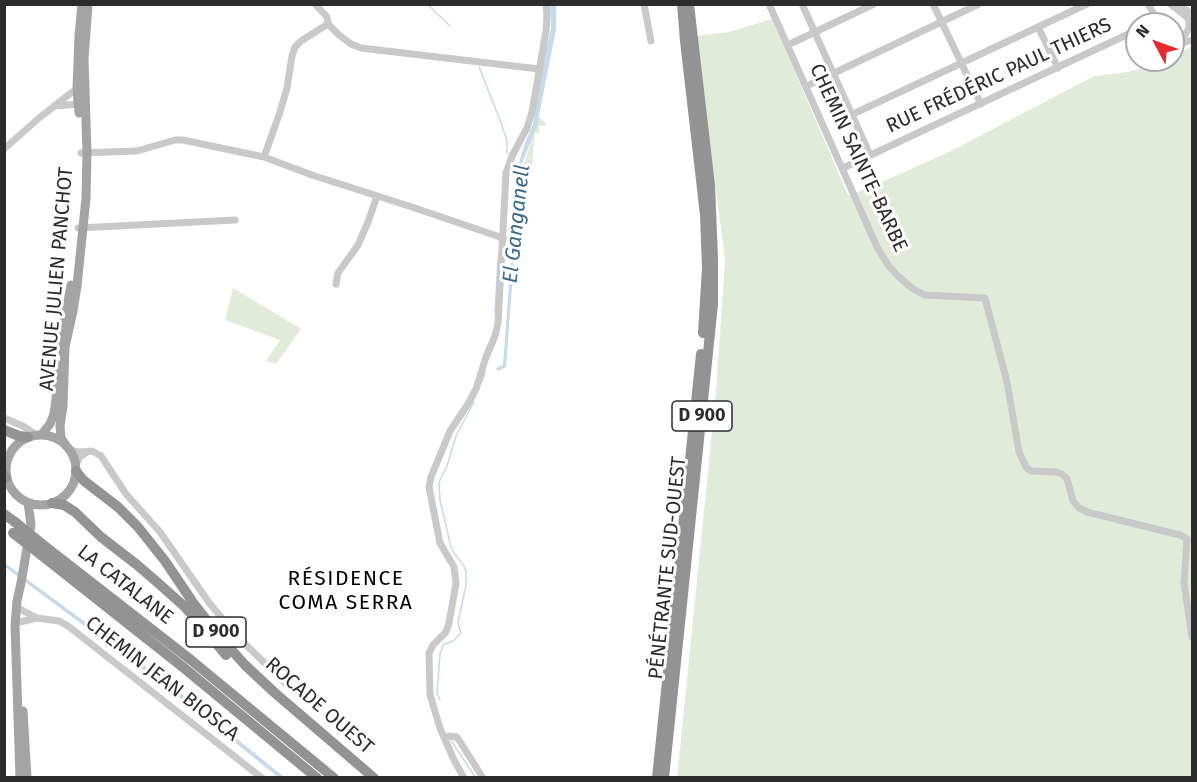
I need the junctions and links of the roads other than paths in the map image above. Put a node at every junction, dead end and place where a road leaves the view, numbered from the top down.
1 (82, 4) edge
2 (88, 4) edge
3 (315, 4) edge
4 (546, 4) edge
5 (644, 4) edge
6 (681, 4) edge
7 (691, 4) edge
8 (769, 4) edge
9 (802, 4) edge
10 (874, 4) edge
11 (933, 4) edge
12 (979, 4) edge
13 (1087, 4) edge
14 (1170, 4) edge
15 (1177, 4) edge
16 (1191, 18) edge
17 (941, 23) junction
18 (328, 24) junction
19 (1038, 27) junction
20 (814, 32) junction
21 (1185, 35) edge
22 (1125, 36) edge
23 (651, 41) dead end
24 (792, 43) dead end
25 (961, 64) junction
26 (1058, 68) junction
27 (539, 69) junction
28 (833, 74) junction
29 (811, 84) dead end
30 (81, 90) junction
31 (79, 104) junction
32 (981, 104) junction
33 (54, 106) junction
34 (851, 115) junction
35 (4, 149) edge
36 (84, 153) junction
37 (870, 155) junction
38 (264, 157) junction
39 (843, 168) junction
40 (377, 196) junction
41 (235, 220) dead end
42 (81, 228) junction
43 (503, 238) junction
44 (336, 284) dead end
45 (4, 418) edge
46 (4, 430) edge
47 (33, 434) junction
48 (68, 449) junction
49 (88, 451) junction
50 (76, 469) junction
51 (5, 476) edge
52 (28, 504) junction
53 (49, 505) junction
54 (4, 514) edge
55 (11, 527) edge
56 (41, 548) junction
57 (24, 568) junction
58 (21, 583) junction
59 (20, 609) junction
60 (37, 618) junction
61 (20, 622) junction
62 (1192, 636) edge
63 (287, 685) dead end
64 (445, 739) junction
65 (20, 777) edge
66 (27, 777) edge
67 (262, 777) edge
68 (317, 777) edge
69 (334, 777) edge
70 (363, 777) edge
71 (374, 777) edge
72 (464, 777) edge
73 (483, 777) edge
74 (657, 777) edge
75 (664, 777) edge

1 - 30 main road, AVENUE JULIEN PANCHOT
2 - 30 main road, AVENUE JULIEN PANCHOT
3 - 18 street
4 - 27 street
5 - 23 street
6 - 74 highway
7 - 75 highway, PÉNÉTRANTE SUD-OUEST / D 900
8 - 39 street, CHEMIN SAINTE-BARBE
9 - 20 street
10 - 20 street
11 - 17 street
12 - 17 street
13 - 19 street
14 - 16 street
15 - 16 street
16 - 21 street
17 - 25 street
17 - 28 street
18 - 27 street
18 - 38 street
19 - 25 street
19 - 26 street
20 - 24 street
20 - 28 street
22 - 26 street, RUE FRÉDÉRIC PAUL THIERS
25 - 32 street
25 - 34 street
26 - 32 street, RUE FRÉDÉRIC PAUL THIERS
27 - 43 street
28 - 29 street
28 - 34 street
30 - 31 main road, AVENUE JULIEN PANCHOT
30 - 33 street
30 - 36 main road, AVENUE JULIEN PANCHOT
31 - 33 street
31 - 36 main road, AVENUE JULIEN PANCHOT
32 - 37 street, RUE FRÉDÉRIC PAUL THIERS
33 - 35 street
34 - 37 street
36 - 38 street
36 - 42 main road, AVENUE JULIEN PANCHOT
37 - 39 street, RUE FRÉDÉRIC PAUL THIERS
38 - 40 street
39 - 62 street, CHEMIN SAINTE-BARBE
40 - 43 street
40 - 44 street
41 - 42 street
42 - 47 main road, AVENUE JULIEN PANCHOT
42 - 48 main road, AVENUE JULIEN PANCHOT
43 - 64 street
45 - 47 street
46 - 47 highway
47 - 48 main road
47 - 51 main road
48 - 49 street
48 - 50 main road
49 - 50 street
49 - 63 street
50 - 53 main road
50 - 71 highway, ROCADE OUEST / D 900
51 - 52 main road
52 - 53 main road
52 - 57 main road
53 - 57 main road
53 - 70 highway, ROCADE OUEST / D 900
54 - 55 highway, LA CATALANE
55 - 56 highway, LA CATALANE, bridge
56 - 68 highway, LA CATALANE
56 - 69 highway, LA CATALANE
57 - 58 main road
58 - 59 main road
58 - 65 main road
59 - 60 street, CHEMIN JEAN BIOSCA
59 - 61 main road
60 - 61 street, CHEMIN JEAN BIOSCA
60 - 67 street, CHEMIN JEAN BIOSCA
61 - 66 main road
64 - 72 street
64 - 73 street

